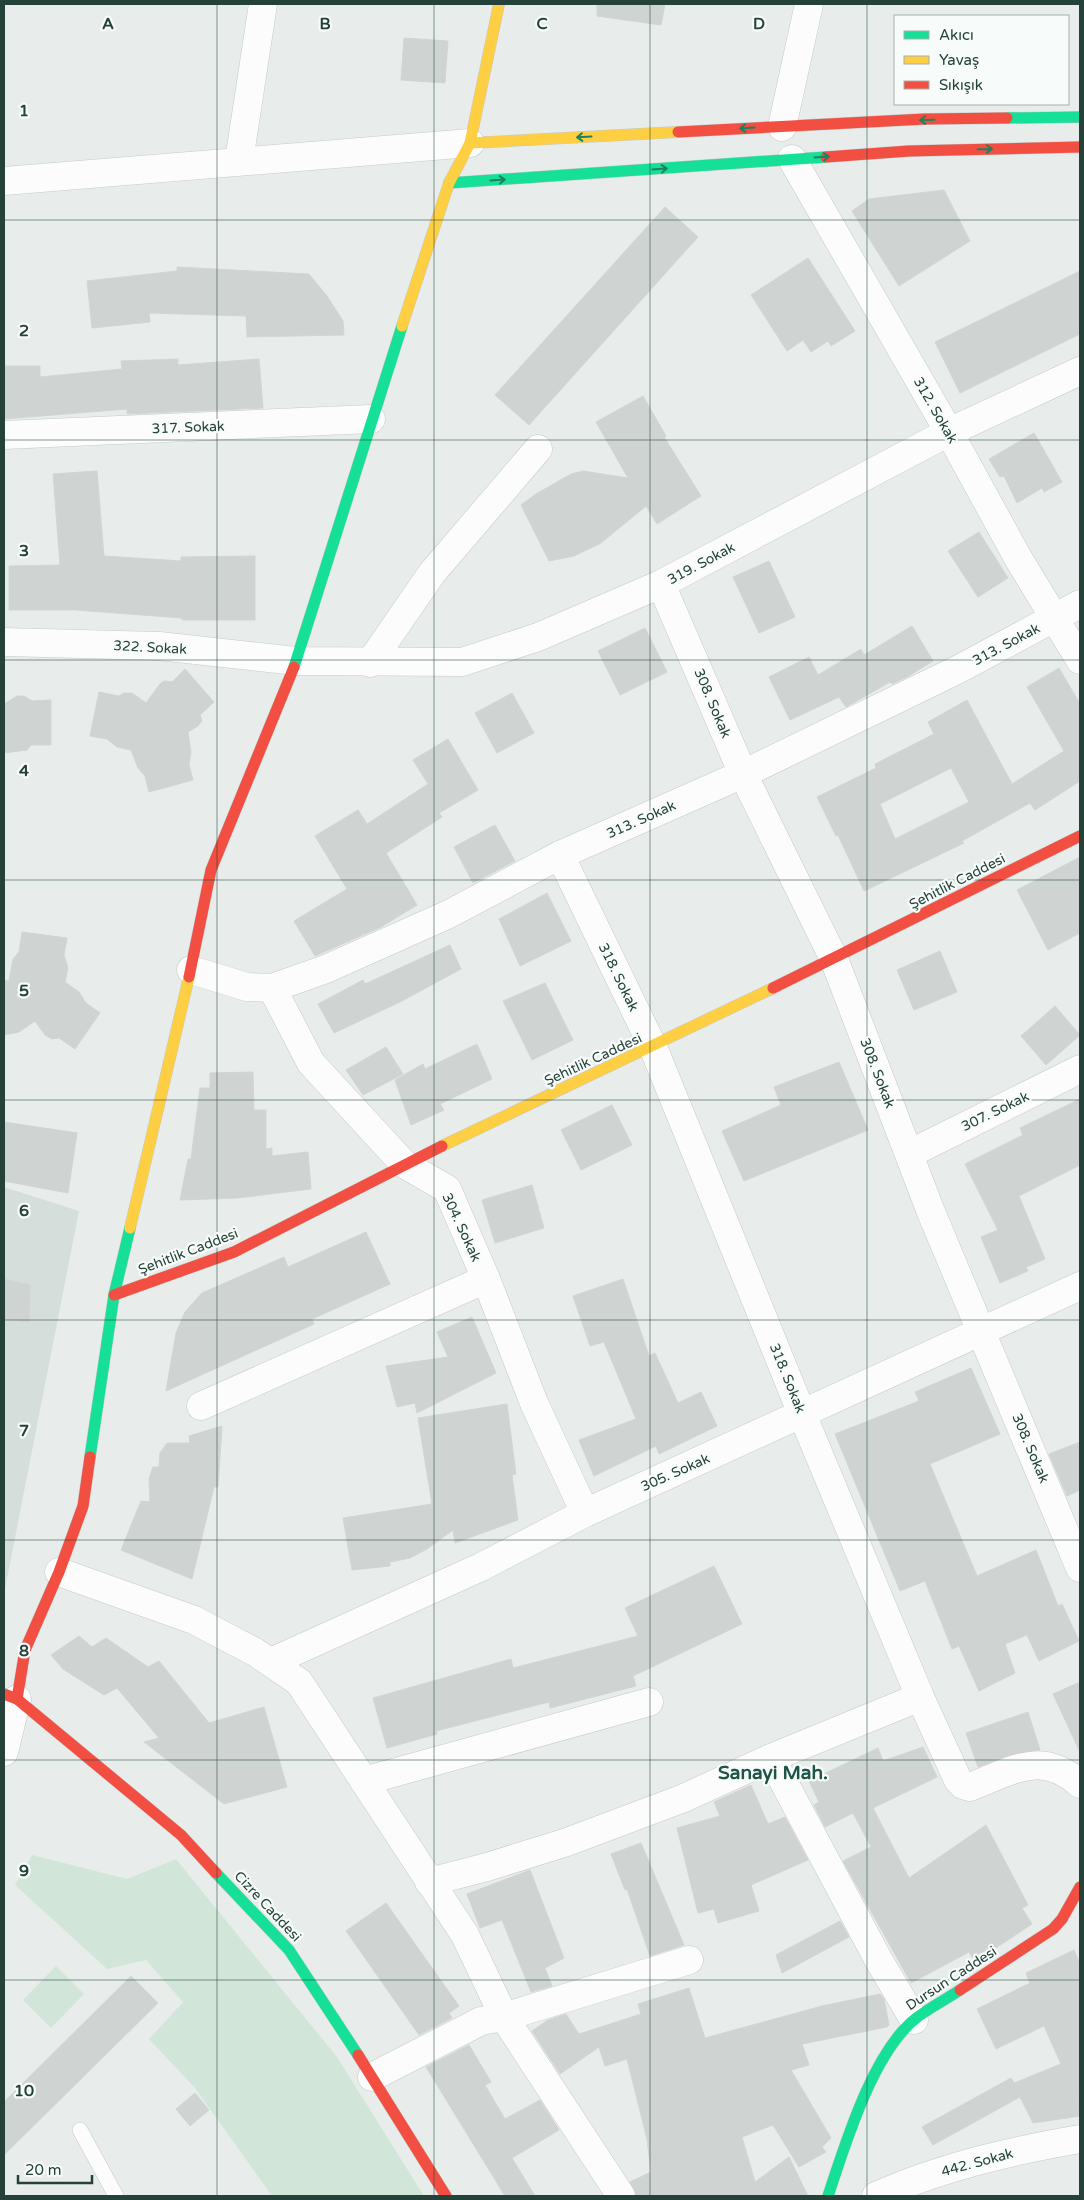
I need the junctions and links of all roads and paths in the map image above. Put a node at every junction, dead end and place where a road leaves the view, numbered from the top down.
1 (263, 4) edge
2 (500, 4) edge
3 (809, 4) edge
4 (1080, 117) edge
5 (782, 127) junction
6 (470, 142) junction
7 (1080, 147) edge
8 (792, 159) junction
9 (240, 161) junction
10 (4, 181) edge
11 (450, 183) junction
12 (1080, 371) edge
13 (372, 420) junction
14 (949, 432) junction
15 (4, 434) edge
16 (538, 450) dead end
17 (661, 584) junction
18 (1080, 604) edge
19 (1053, 618) junction
20 (4, 642) edge
21 (1080, 660) edge
22 (296, 661) junction
23 (370, 663) junction
24 (743, 774) junction
25 (1080, 836) edge
26 (560, 855) junction
27 (834, 960) junction
28 (191, 970) junction
29 (272, 988) junction
30 (653, 1047) junction
31 (1080, 1069) edge
32 (909, 1154) junction
33 (404, 1164) junction
34 (486, 1279) junction
35 (1080, 1286) edge
36 (114, 1295) junction
37 (980, 1330) junction
38 (201, 1406) dead end
39 (802, 1414) junction
40 (584, 1513) junction
41 (1080, 1568) edge
42 (59, 1572) junction
43 (271, 1662) junction
44 (11, 1696) edge
45 (920, 1697) junction
46 (649, 1702) dead end
47 (4, 1752) edge
48 (772, 1758) junction
49 (364, 1781) junction
50 (1080, 1784) edge
51 (429, 1882) junction
52 (1080, 1887) edge
53 (689, 1960) dead end
54 (504, 2017) junction
55 (914, 2020) junction
56 (372, 2077) junction
57 (80, 2130) dead end
58 (1080, 2139) edge
59 (116, 2196) edge
60 (446, 2196) edge
61 (621, 2196) edge
62 (828, 2196) edge
63 (876, 2196) edge

1 - 9 street
2 - 6 street
3 - 5 street
4 -> 5 street
5 -> 6 street
6 - 9 street
6 - 11 street
8 -> 7 street
11 -> 8 street
8 - 14 street, 312. Sokak
9 - 10 street
11 - 13 street
12 - 14 street, 319. Sokak
13 - 15 street, 317. Sokak
13 - 22 street
14 - 17 street, 319. Sokak
14 - 19 street, 312. Sokak
16 - 23 street
17 - 23 street, 319. Sokak
17 - 24 street, 308. Sokak
18 - 19 street, 313. Sokak
19 - 21 street, 312. Sokak
19 - 24 street, 313. Sokak
20 - 22 street, 322. Sokak
22 - 23 street, 319. Sokak
22 - 28 street
24 - 26 street, 313. Sokak
24 - 27 street, 308. Sokak
25 - 27 street, Şehitlik Caddesi
26 - 29 street, 313. Sokak
26 - 30 street, 318. Sokak
27 - 30 street, Şehitlik Caddesi
27 - 32 street, 308. Sokak
28 - 29 street, 313. Sokak
28 - 36 street
29 - 33 street, 304. Sokak
30 - 33 street, Şehitlik Caddesi
30 - 39 street, 318. Sokak
31 - 32 street, 307. Sokak
32 - 37 street, 308. Sokak
33 - 34 street, 304. Sokak
33 - 36 street, Şehitlik Caddesi
34 - 38 street
34 - 40 street, 304. Sokak
35 - 37 street, 305. Sokak
36 - 42 street
37 - 39 street, 305. Sokak
37 - 41 street, 308. Sokak
39 - 40 street, 305. Sokak
39 - 45 street, 318. Sokak
40 - 43 street, 305. Sokak
42 - 43 street
42 - 44 street
43 - 49 street
44 - 47 street
44 - 56 street, Cizre Caddesi
45 - 48 street
45 - 50 street, 318. Sokak
46 - 49 street
48 - 51 street
48 - 55 street
49 - 51 street
51 - 54 street
52 - 55 street, Dursun Caddesi
53 - 54 street
54 - 56 street
54 - 61 street
55 - 62 street, Dursun Caddesi
56 - 60 street, Cizre Caddesi
57 - 59 lane
58 - 63 street, 442. Sokak

